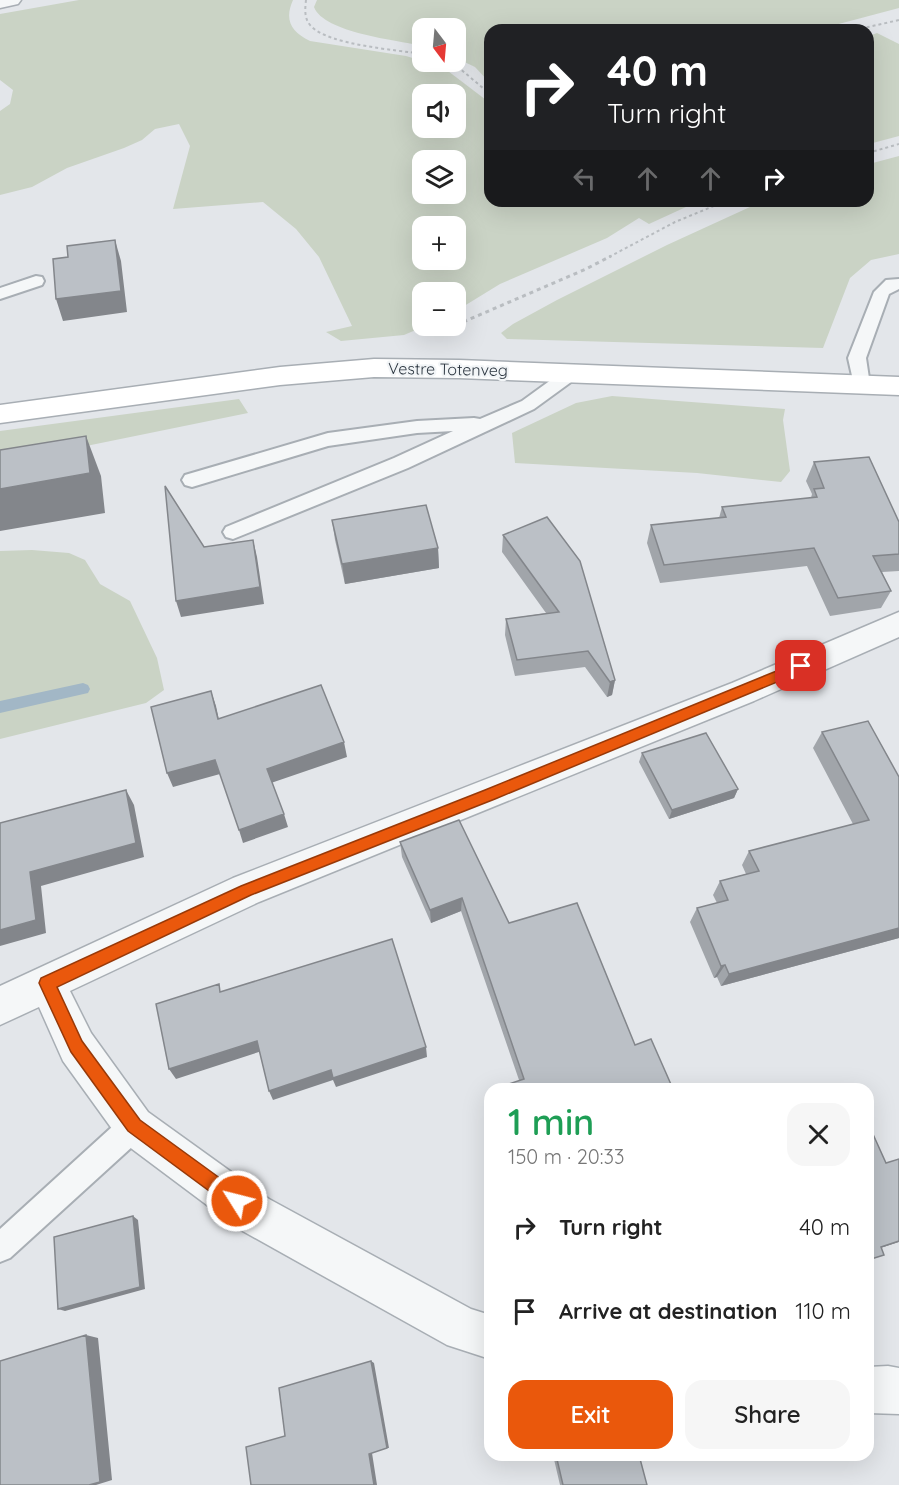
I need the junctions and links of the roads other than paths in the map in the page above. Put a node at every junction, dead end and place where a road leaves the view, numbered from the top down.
1 (11, 0) edge
2 (0, 2) edge
3 (36, 281) dead end
4 (899, 284) edge
5 (0, 294) edge
6 (572, 373) junction
7 (861, 385) junction
8 (899, 386) edge
9 (0, 414) edge
10 (487, 423) junction
11 (192, 480) dead end
12 (233, 532) dead end
13 (899, 624) edge
14 (47, 983) junction
15 (0, 1006) edge
16 (134, 1126) junction
17 (0, 1248) edge
18 (484, 1335) edge
19 (874, 1390) edge
20 (899, 1391) edge

1 - 2 street
3 - 5 lane
4 - 7 lane
6 - 7 street, Vestre Totenveg
6 - 9 street, Vestre Totenveg
6 - 10 lane
7 - 8 street, Vestre Totenveg
10 - 11 lane
10 - 12 lane
13 - 14 street
14 - 15 street
14 - 16 street
16 - 17 lane
16 - 18 street
19 - 20 street

